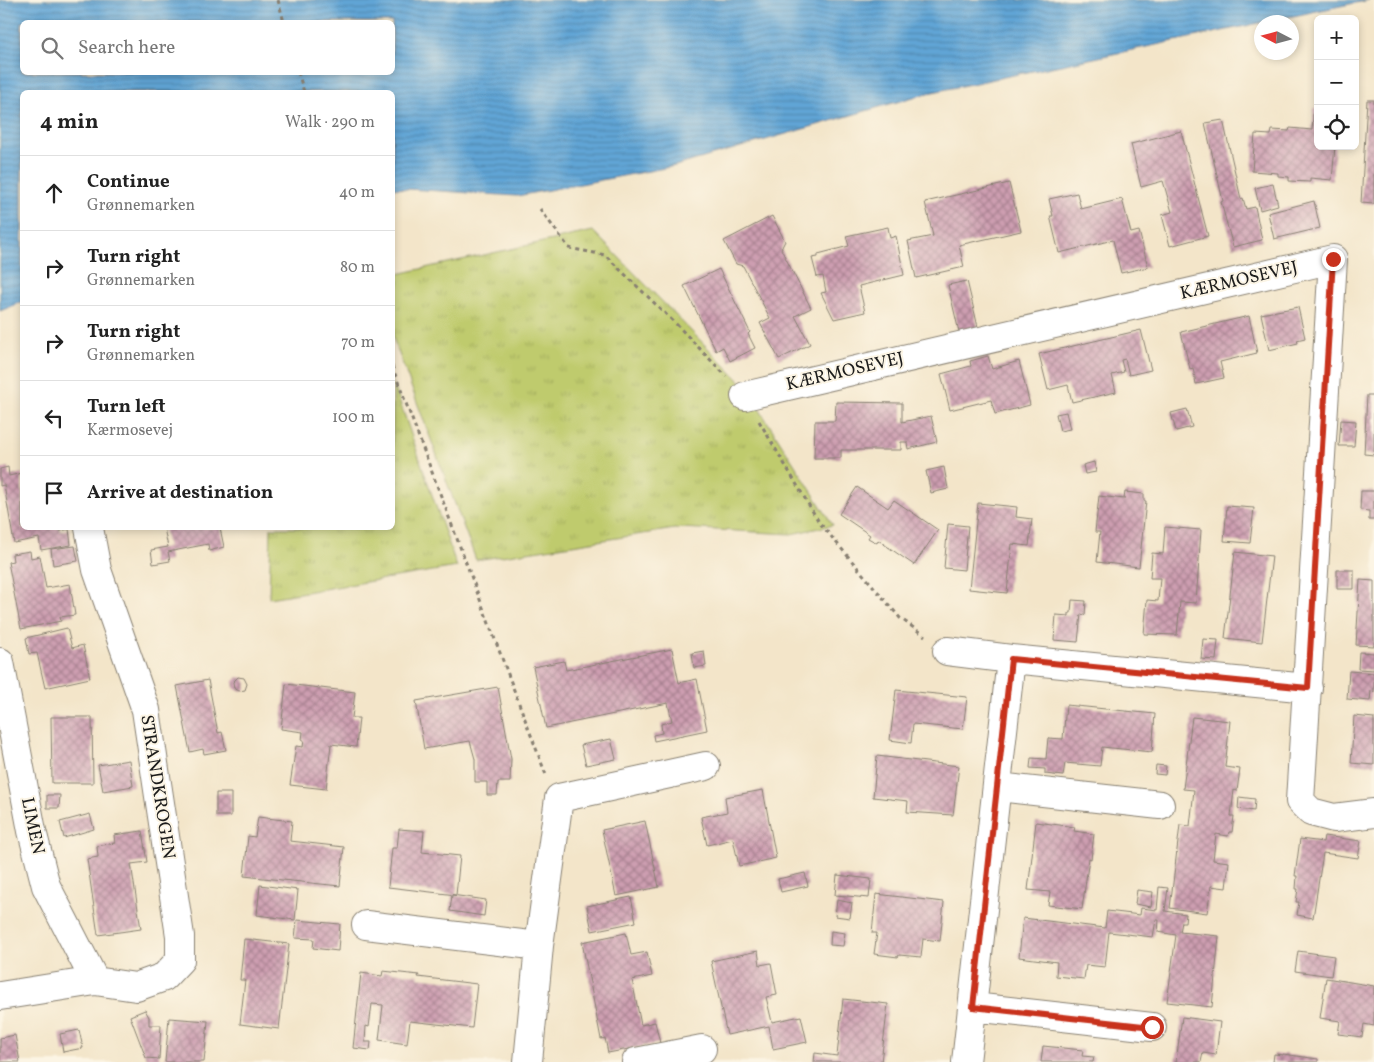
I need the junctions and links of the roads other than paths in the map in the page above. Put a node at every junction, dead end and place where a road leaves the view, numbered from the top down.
1 (744, 396) road end
2 (89, 530) edge
3 (947, 651) road end
4 (1011, 659) junction
5 (0, 662) edge
6 (1308, 688) junction
7 (706, 766) dead end
8 (998, 787) junction
9 (1160, 805) dead end
10 (1374, 813) edge
11 (366, 925) dead end
12 (539, 946) junction
13 (95, 981) junction
14 (0, 996) edge
15 (973, 1007) junction
16 (1152, 1027) dead end
17 (702, 1048) dead end
18 (528, 1062) edge
19 (636, 1062) edge
20 (966, 1062) edge

1 - 6 street, KÆRMOSEVEJ
2 - 13 street, STRANDKROGEN
3 - 4 street
4 - 6 street
4 - 8 street
5 - 13 street, LIMEN
6 - 10 street, KÆRMOSEVEJ
7 - 12 street
8 - 9 street
8 - 15 street
11 - 12 street
12 - 18 street
13 - 14 street, STRANDKROGEN
15 - 16 street
15 - 20 street
17 - 19 street

